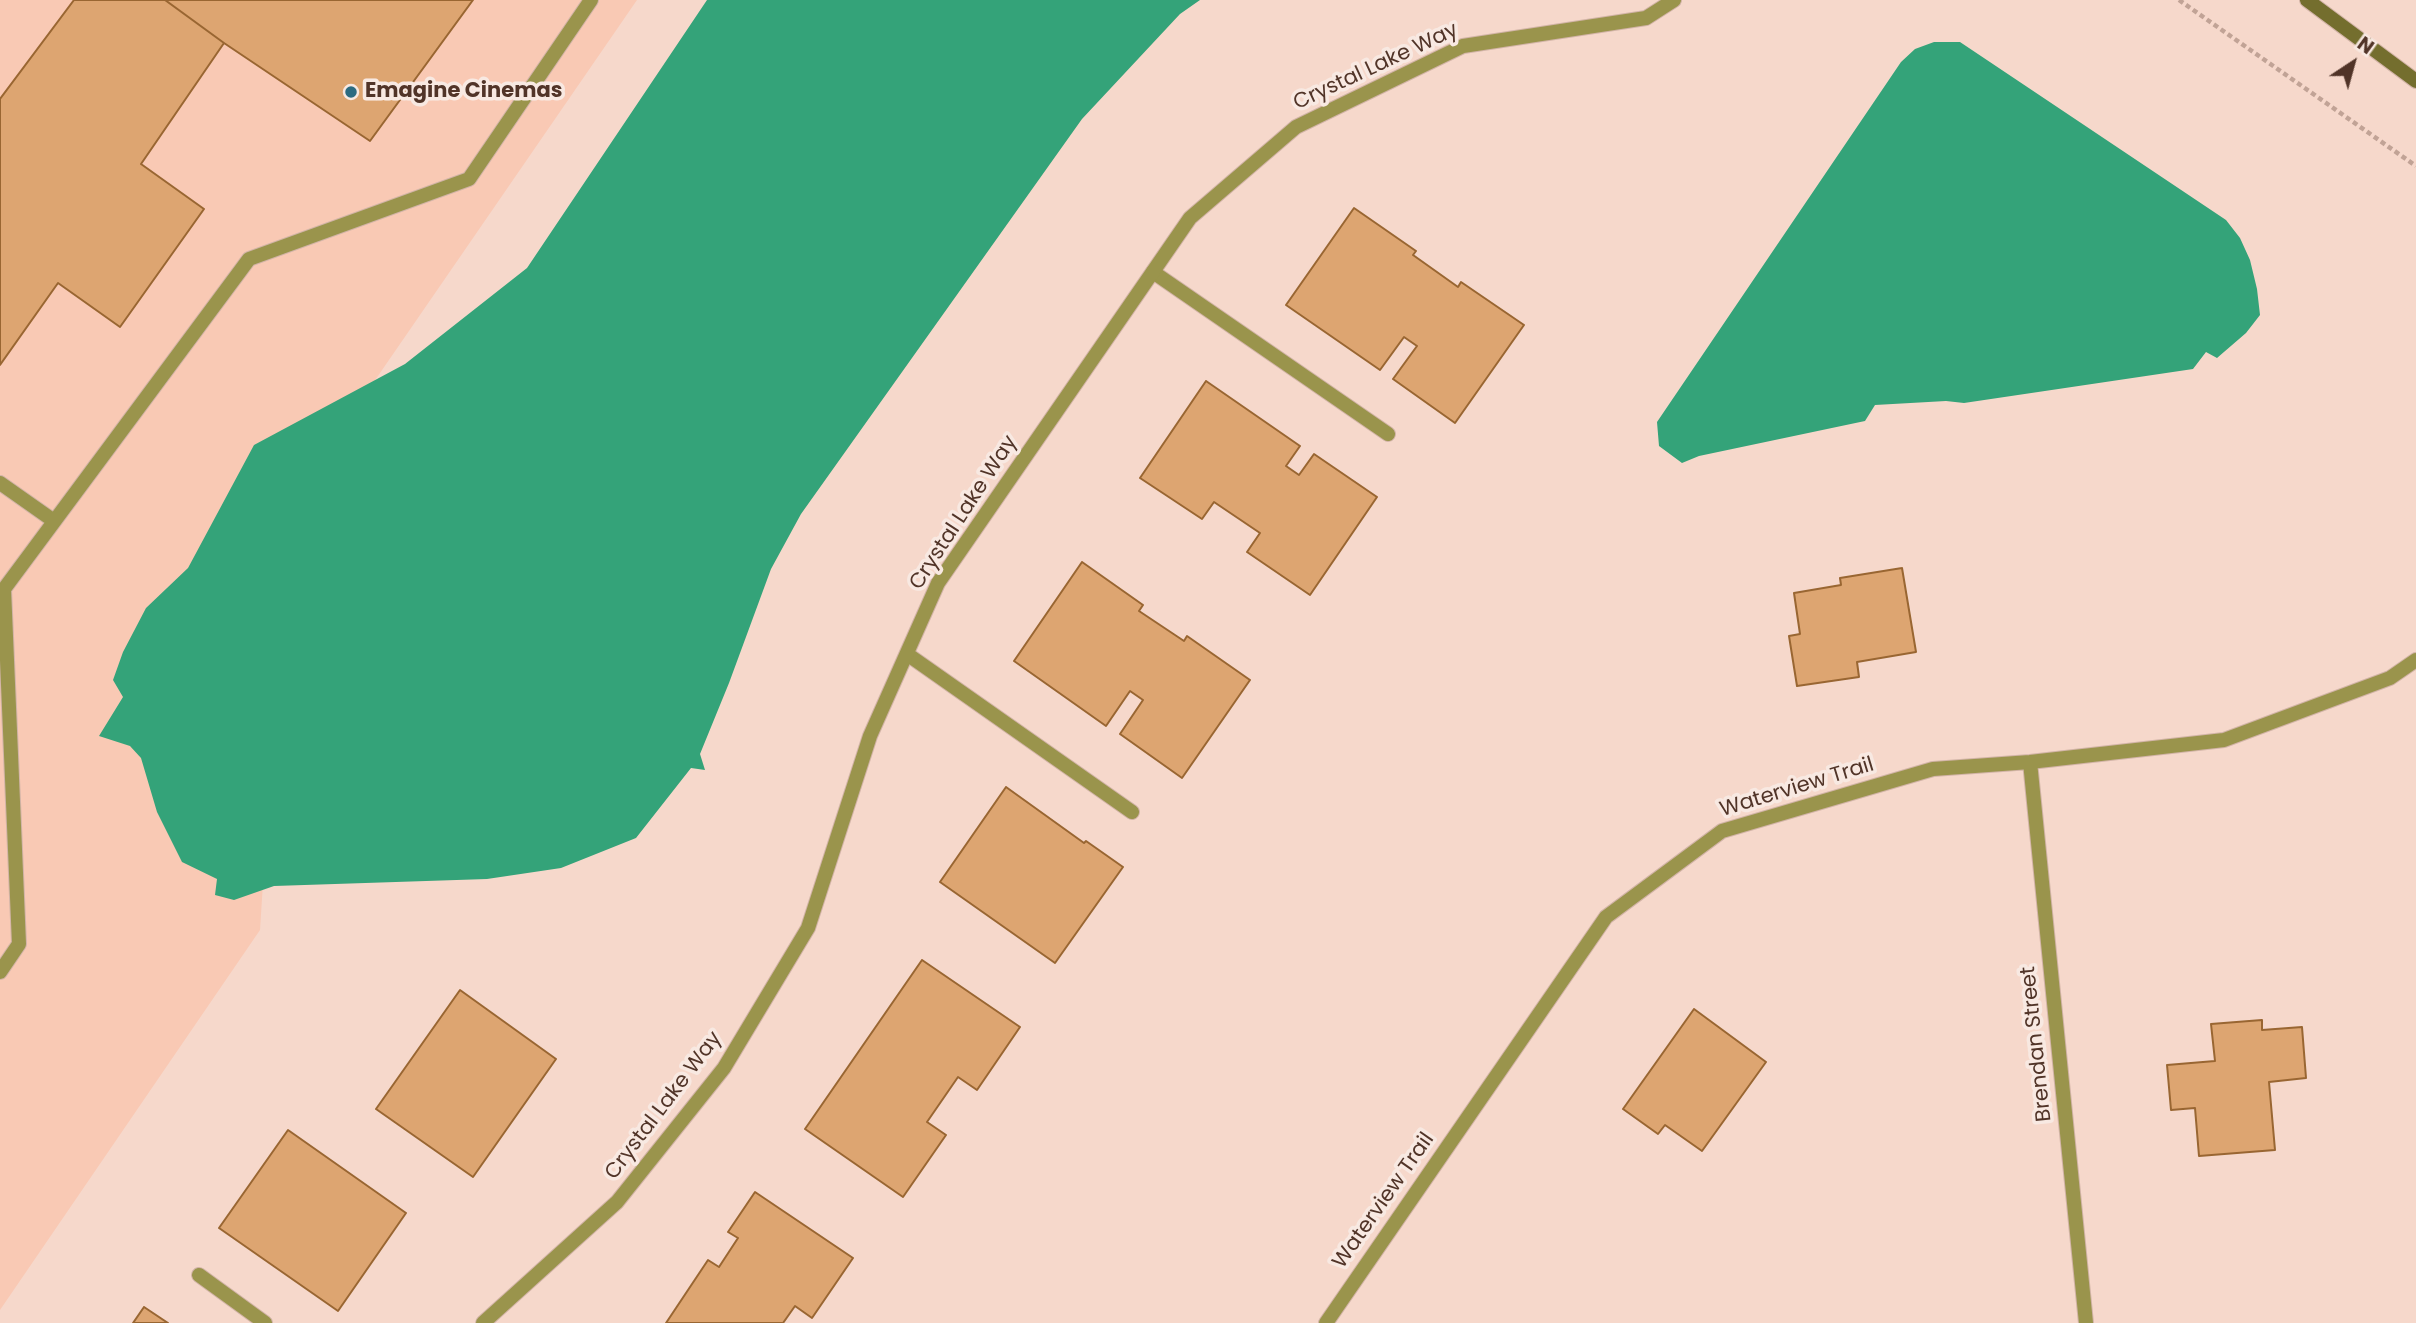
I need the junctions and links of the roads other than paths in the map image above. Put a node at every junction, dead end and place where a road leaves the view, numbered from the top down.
1 (591, 0) edge
2 (1674, 0) edge
3 (2307, 0) edge
4 (2416, 81) edge
5 (1153, 272) junction
6 (1388, 434) dead end
7 (0, 482) edge
8 (54, 521) junction
9 (907, 654) junction
10 (2416, 660) edge
11 (2030, 762) junction
12 (1132, 812) dead end
13 (0, 972) edge
14 (199, 1275) dead end
15 (265, 1323) edge
16 (483, 1323) edge
17 (1326, 1323) edge
18 (2086, 1323) edge

1 - 8 street
2 - 5 street, Crystal Lake Way
3 - 4 street
5 - 6 street
5 - 9 street, Crystal Lake Way
7 - 8 street
8 - 13 street
9 - 12 street
9 - 16 street, Crystal Lake Way
10 - 11 street, Waterview Trail
11 - 17 street, Waterview Trail
11 - 18 street, Brendan Street
14 - 15 street

